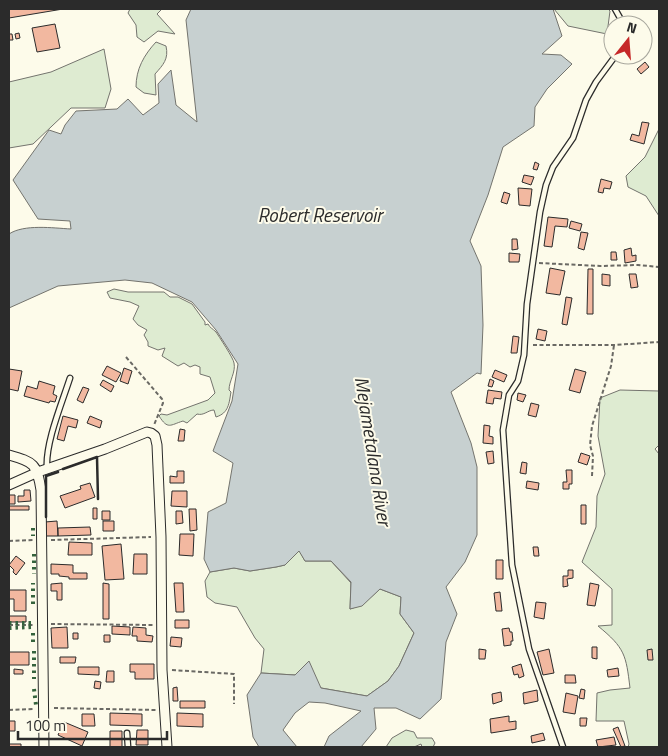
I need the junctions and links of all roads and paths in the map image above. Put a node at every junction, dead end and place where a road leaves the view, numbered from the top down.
1 (609, 65) edge
2 (532, 262) junction
3 (659, 268) edge
4 (659, 342) edge
5 (525, 345) junction
6 (614, 345) junction
7 (126, 357) dead end
8 (70, 378) dead end
9 (152, 432) junction
10 (9, 455) edge
11 (43, 470) junction
12 (592, 476) dead end
13 (9, 485) edge
14 (161, 537) junction
15 (9, 540) edge
16 (42, 540) junction
17 (43, 624) junction
18 (9, 625) edge
19 (160, 625) junction
20 (162, 670) junction
21 (234, 704) dead end
22 (43, 708) junction
23 (9, 710) edge
24 (166, 710) junction
25 (127, 733) dead end
26 (44, 747) edge
27 (128, 747) edge
28 (168, 747) edge
29 (562, 747) edge

1 - 2 lane
2 - 3 path
2 - 5 lane
4 - 6 path
5 - 6 path
5 - 29 lane
6 - 12 path
7 - 9 path
8 - 11 lane
9 - 11 street
9 - 14 street
10 - 11 street
11 - 13 street
11 - 16 street
14 - 16 path
14 - 19 street
15 - 16 path
16 - 17 street
17 - 18 path
17 - 19 path
17 - 22 street
19 - 20 street
20 - 21 path
20 - 24 street
22 - 23 path
22 - 24 path
22 - 26 street
24 - 28 street
25 - 27 lane

